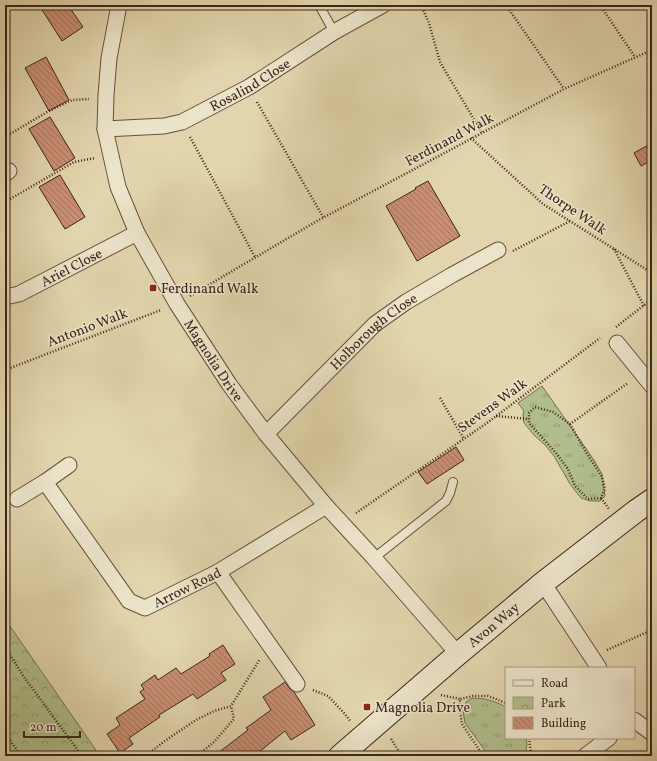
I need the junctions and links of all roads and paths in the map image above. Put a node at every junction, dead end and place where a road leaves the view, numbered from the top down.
1 (119, 5) edge
2 (319, 5) edge
3 (383, 5) edge
4 (421, 5) edge
5 (506, 5) edge
6 (600, 5) edge
7 (334, 32) junction
8 (652, 50) edge
9 (635, 57) junction
10 (249, 87) junction
11 (564, 89) junction
12 (106, 98) junction
13 (182, 122) junction
14 (106, 129) junction
15 (482, 133) junction
16 (5, 137) edge
17 (471, 138) junction
18 (111, 155) junction
19 (5, 202) edge
20 (323, 217) junction
21 (570, 221) junction
22 (137, 233) junction
23 (613, 248) junction
24 (498, 250) joint
25 (255, 257) junction
26 (652, 273) edge
27 (5, 297) edge
28 (652, 299) edge
29 (177, 304) junction
30 (644, 306) junction
31 (615, 336) joint
32 (600, 338) dead end
33 (5, 370) edge
34 (642, 373) junction
35 (652, 386) edge
36 (440, 398) dead end
37 (496, 416) junction
38 (529, 419) junction
39 (570, 424) junction
40 (266, 434) junction
41 (464, 439) junction
42 (69, 465) dead end
43 (45, 482) junction
44 (453, 482) dead end
45 (17, 499) dead end
46 (652, 500) edge
47 (326, 506) junction
48 (341, 523) junction
49 (374, 558) junction
50 (218, 572) junction
51 (543, 583) junction
52 (652, 630) edge
53 (269, 644) junction
54 (5, 647) edge
55 (458, 654) junction
56 (595, 662) edge
57 (297, 684) dead end
58 (328, 696) dead end
59 (505, 703) edge
60 (231, 706) junction
61 (344, 712) dead end
62 (635, 721) edge
63 (5, 733) edge
64 (652, 733) edge
65 (529, 739) edge
66 (608, 739) edge
67 (21, 756) edge
68 (82, 756) edge
69 (145, 756) edge
70 (198, 756) edge
71 (340, 756) edge
72 (486, 756) edge
73 (530, 756) edge
74 (585, 756) edge

1 - 12 street, Magnolia Drive
2 - 7 lane
3 - 7 street, Rosalind Close
4 - 15 path
5 - 11 path
6 - 9 path
7 - 10 street, Rosalind Close
8 - 9 path, Ferdinand Walk
9 - 11 path, Ferdinand Walk
10 - 13 street, Rosalind Close
10 - 20 path
11 - 15 path, Ferdinand Walk
12 - 14 street, Magnolia Drive
12 - 16 path
13 - 14 street, Rosalind Close
13 - 25 path
14 - 18 street, Magnolia Drive
15 - 17 path, Ferdinand Walk
17 - 20 path, Ferdinand Walk
17 - 21 path, Thorpe Walk
18 - 19 path
18 - 22 street, Magnolia Drive
20 - 25 path, Ferdinand Walk
21 - 23 path, Thorpe Walk
21 - 24 path
22 - 27 street, Ariel Close
22 - 29 street, Magnolia Drive
23 - 26 path, Thorpe Walk
23 - 30 path
24 - 40 street, Holborough Close
25 - 29 path, Ferdinand Walk
28 - 30 path
29 - 33 path, Antonio Walk
29 - 40 street, Magnolia Drive
30 - 31 path
31 - 34 street
32 - 37 path, Stevens Walk
34 - 35 street
34 - 39 path
36 - 41 path
37 - 38 path
37 - 41 path, Stevens Walk
38 - 39 path
38 - 39 path
40 - 47 street, Magnolia Drive
41 - 48 path, Stevens Walk
42 - 43 street
43 - 45 street
43 - 50 street, Arrow Road
44 - 49 lane
46 - 51 street, Avon Way
47 - 48 street, Magnolia Drive
47 - 50 street, Arrow Road
48 - 49 street, Magnolia Drive
49 - 55 street, Magnolia Drive
50 - 53 street
51 - 55 street, Avon Way
51 - 56 street
52 - 56 path
53 - 57 street
53 - 60 path
54 - 68 path
55 - 71 street, Avon Way
58 - 61 path
59 - 72 path
60 - 69 path
60 - 70 path
62 - 64 street
63 - 67 path
65 - 73 path
66 - 74 street

